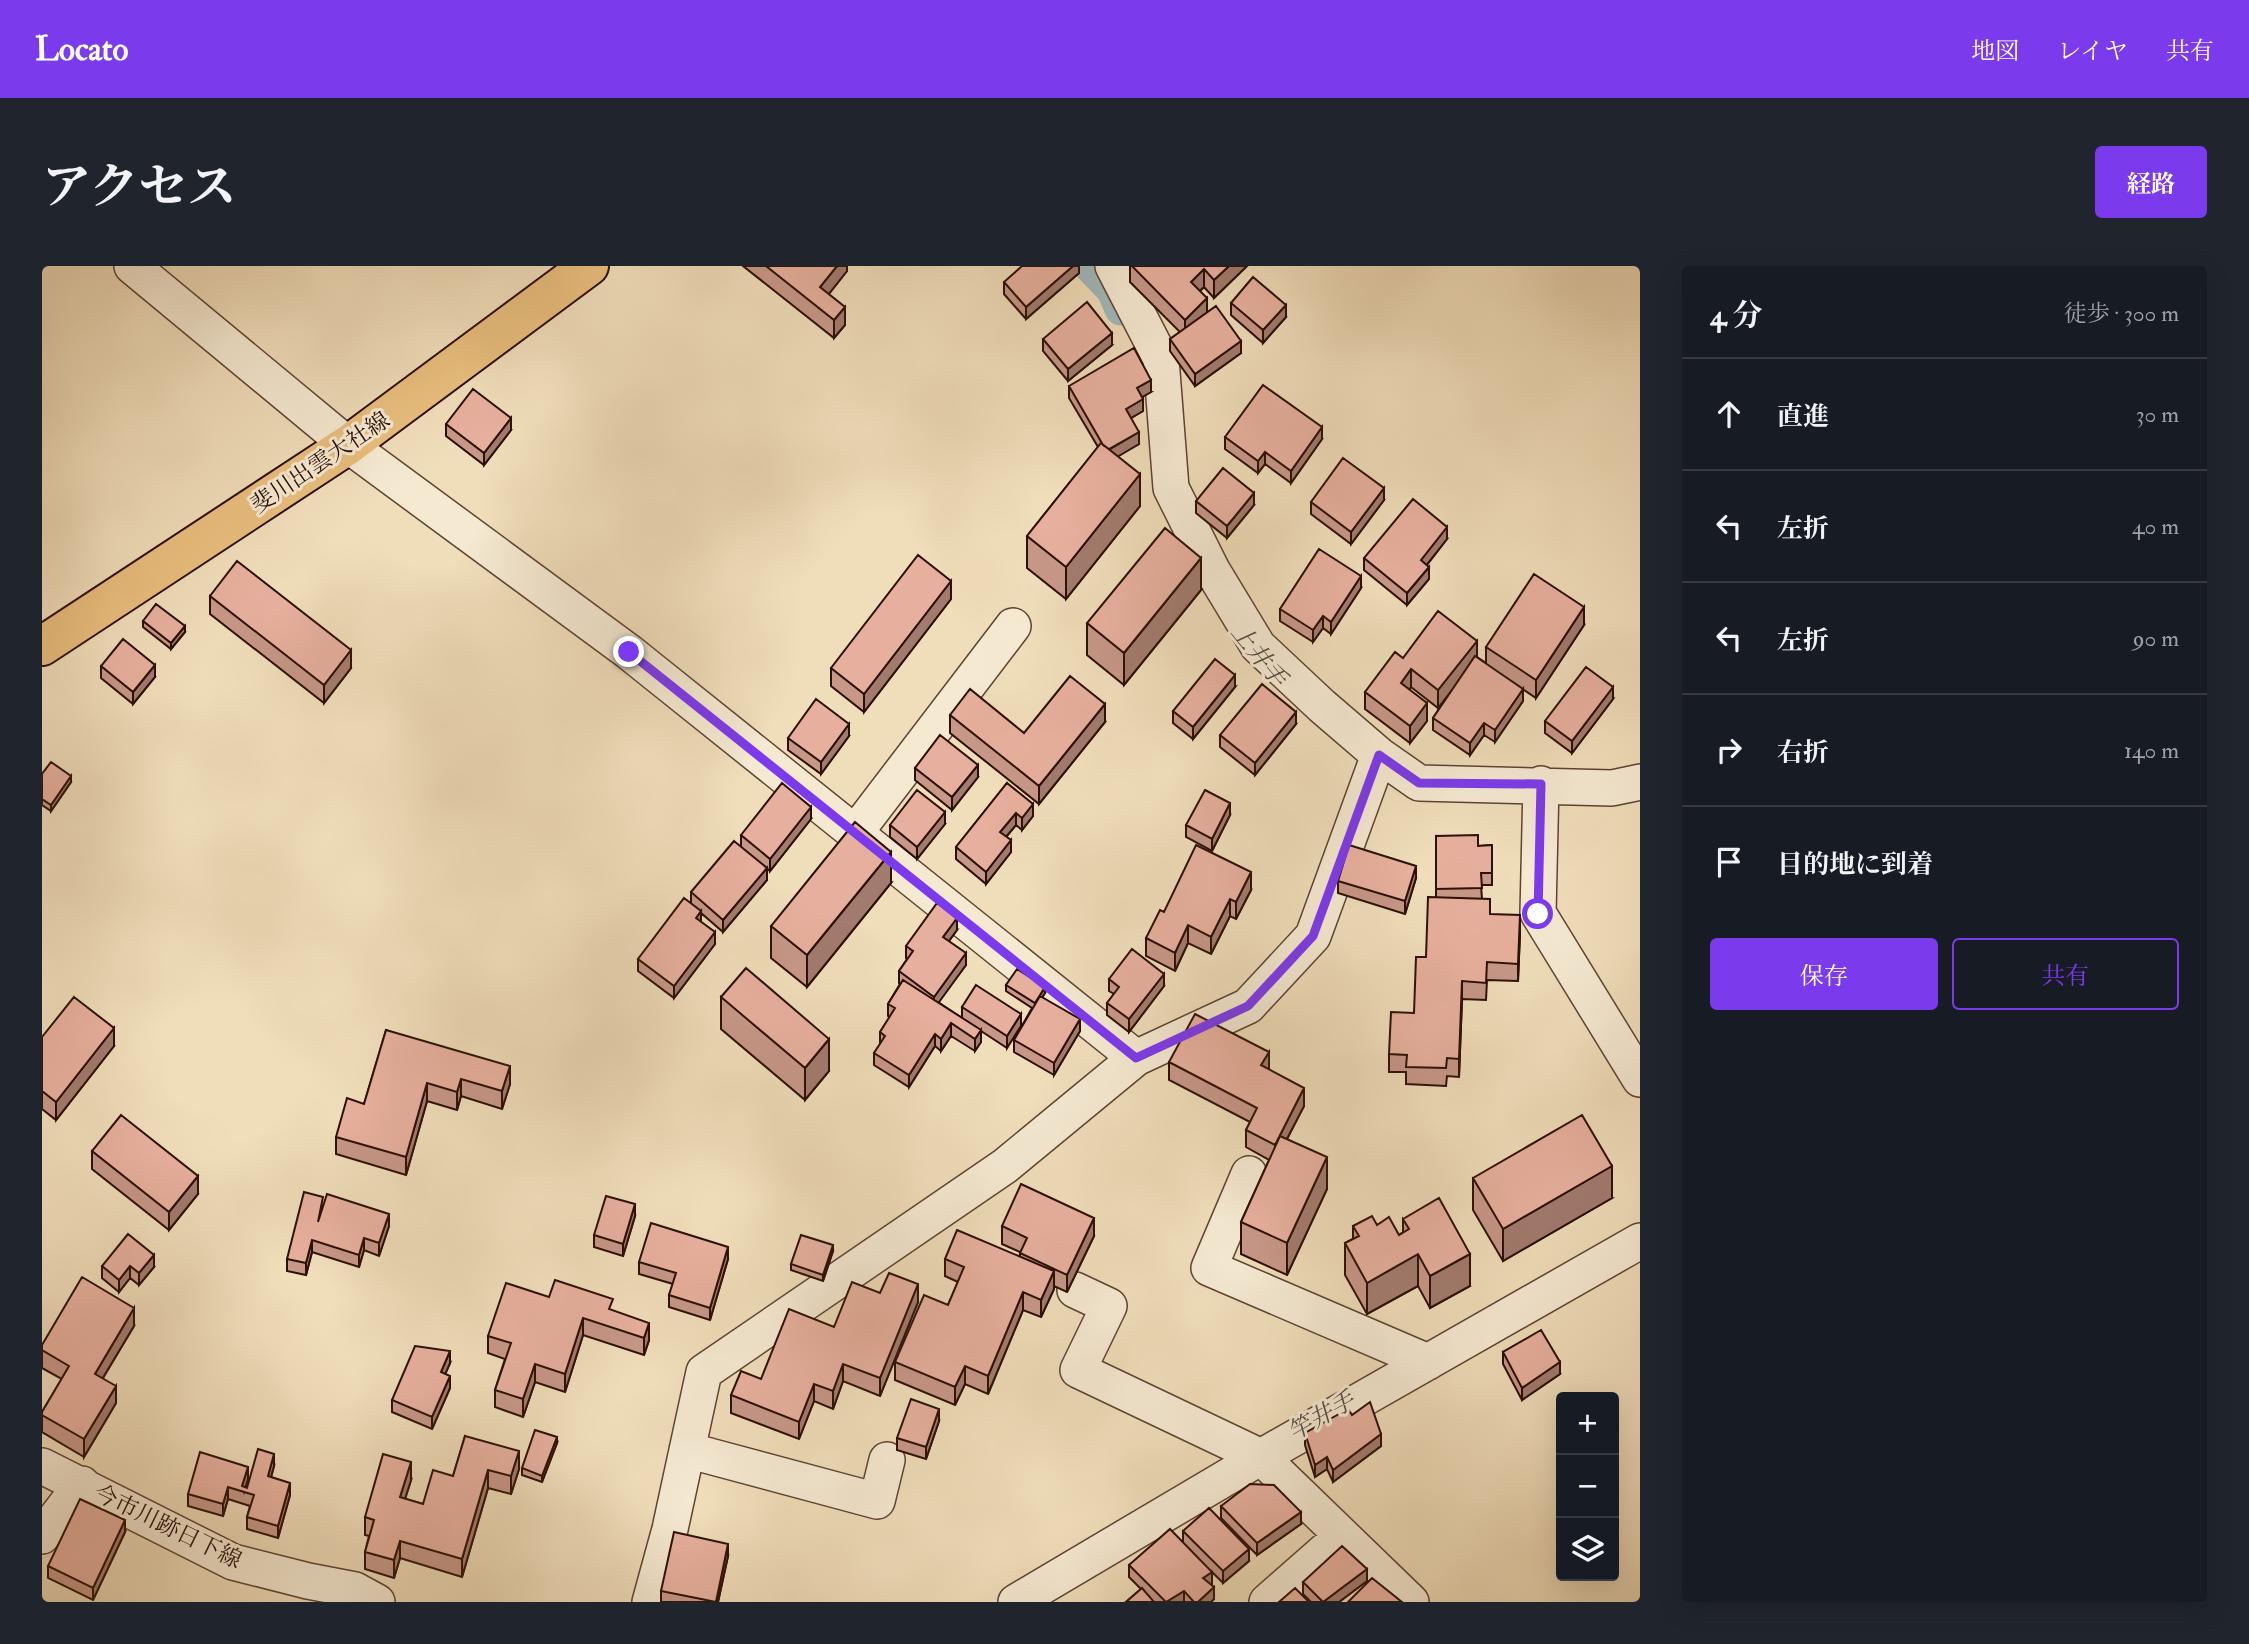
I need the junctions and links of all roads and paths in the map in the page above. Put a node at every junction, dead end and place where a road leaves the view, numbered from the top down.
1 (132, 266) edge
2 (589, 266) edge
3 (1113, 266) edge
4 (348, 445) junction
5 (1013, 626) dead end
6 (42, 646) edge
7 (1379, 755) junction
8 (1640, 782) edge
9 (1541, 784) junction
10 (855, 833) junction
11 (1136, 1058) junction
12 (1640, 1079) edge
13 (1250, 1174) dead end
14 (1640, 1241) edge
15 (1075, 1290) dead end
16 (1428, 1362) junction
17 (687, 1450) junction
18 (1261, 1457) junction
19 (887, 1460) dead end
20 (42, 1466) edge
21 (82, 1484) junction
22 (42, 1536) edge
23 (1342, 1536) junction
24 (377, 1602) edge
25 (650, 1602) edge
26 (1016, 1602) edge
27 (1267, 1602) edge
28 (1411, 1602) edge

1 - 4 street
2 - 4 main road, 斐川出雲大社線
3 - 7 street
4 - 6 main road, 斐川出雲大社線
4 - 10 street
5 - 10 street
7 - 9 street
7 - 11 street
8 - 9 street
9 - 12 street
10 - 11 street
11 - 17 street
13 - 16 street
14 - 16 street
15 - 18 street
16 - 18 street
17 - 19 street
17 - 25 street
18 - 23 street
18 - 26 street
20 - 21 street, 今市川跡日下線
21 - 22 street
21 - 24 street, 今市川跡日下線
23 - 27 street
23 - 28 street

